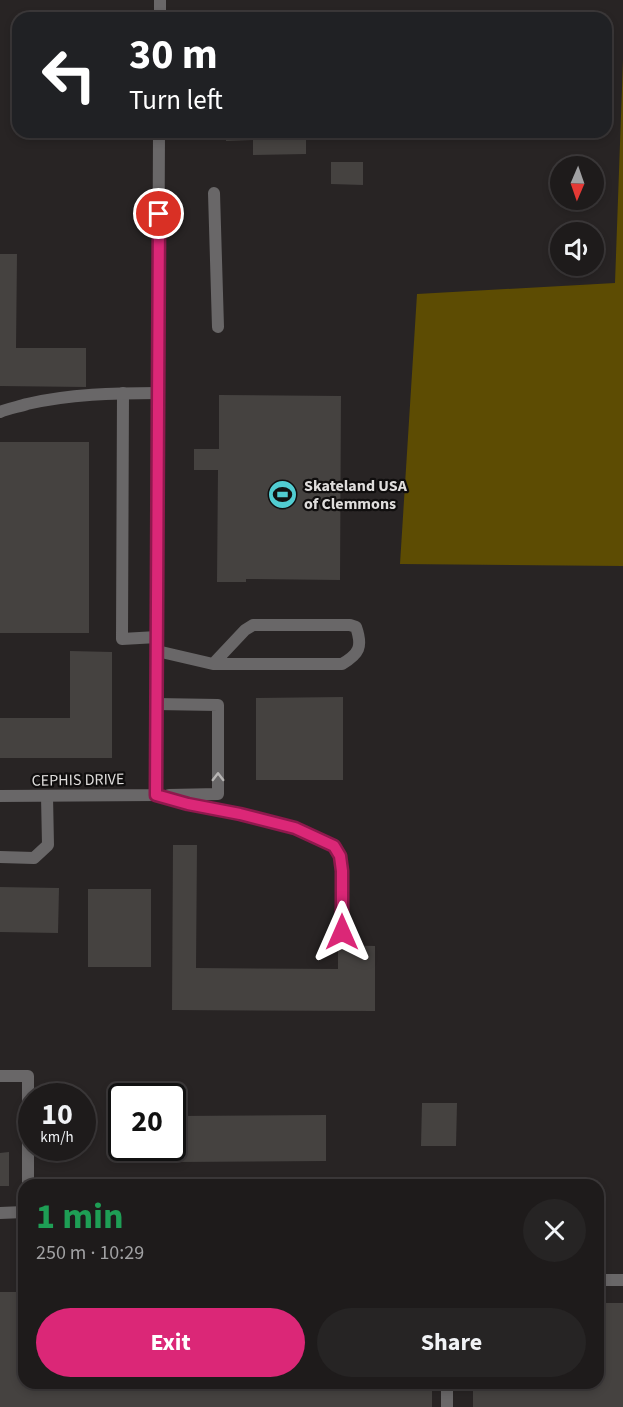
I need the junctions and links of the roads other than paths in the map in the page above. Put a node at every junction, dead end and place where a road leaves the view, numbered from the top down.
1 (159, 138) edge
2 (214, 193) dead end
3 (218, 327) dead end
4 (123, 393) junction
5 (158, 393) junction
6 (0, 412) edge
7 (157, 637) junction
8 (157, 651) junction
9 (213, 664) junction
10 (156, 704) junction
11 (156, 795) junction
12 (0, 796) edge
13 (47, 796) junction
14 (0, 857) edge
15 (342, 932) dead end
16 (0, 1076) edge
17 (28, 1179) edge
18 (18, 1212) edge
19 (0, 1213) edge
20 (604, 1280) edge
21 (623, 1280) edge
22 (447, 1389) edge
23 (447, 1407) edge

1 - 5 street
2 - 3 street
4 - 5 street
4 - 6 street
4 - 7 street
5 - 7 street
7 - 8 street
8 - 9 street
8 - 10 street
9 - 9 street
10 - 11 street
11 -> 10 street, CEPHIS DRIVE
11 - 13 street, CEPHIS DRIVE
11 - 15 street
12 - 13 street, CEPHIS DRIVE
13 - 14 street
16 - 17 street
18 - 19 street
20 - 21 street
22 - 23 street

